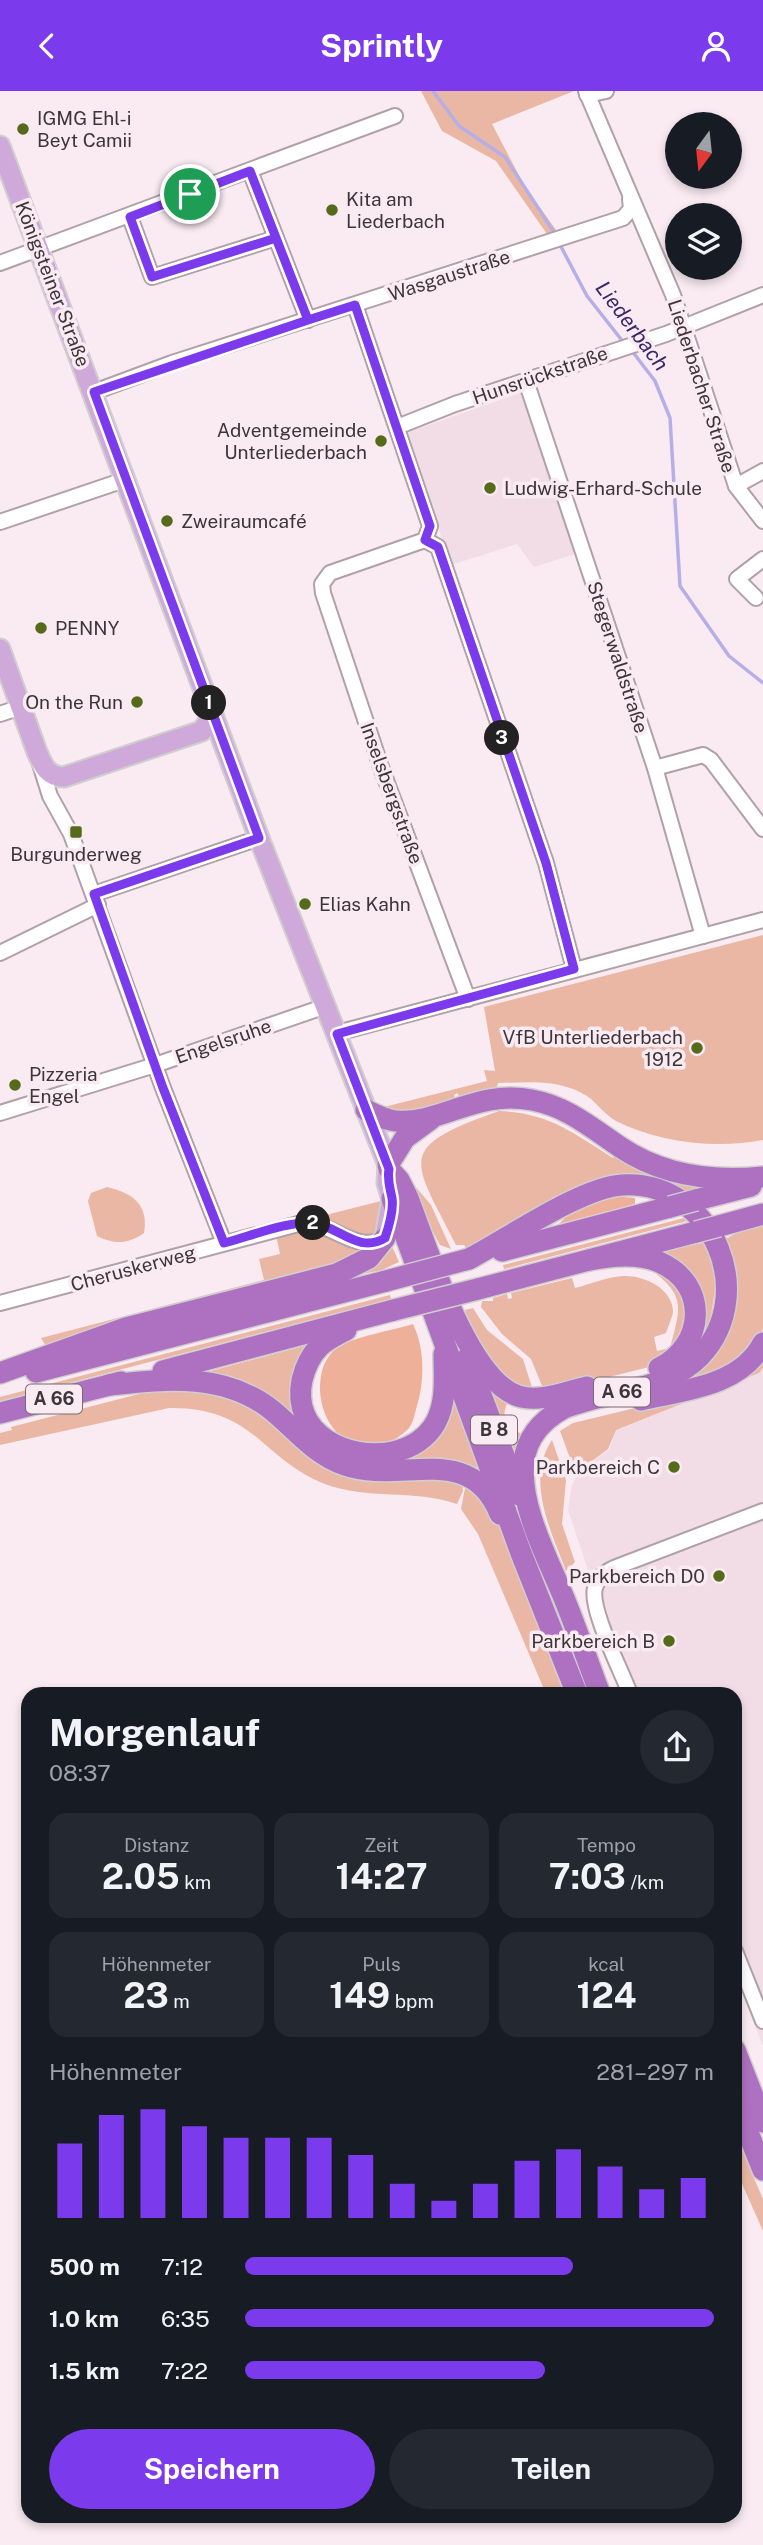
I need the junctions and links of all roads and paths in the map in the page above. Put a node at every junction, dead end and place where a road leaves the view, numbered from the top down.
1 (606, 91) edge
2 (587, 93) edge
3 (395, 116) dead end
4 (0, 146) edge
5 (250, 171) junction
6 (630, 199) junction
7 (130, 217) junction
8 (276, 238) junction
9 (40, 250) junction
10 (0, 263) edge
11 (763, 295) edge
12 (355, 305) junction
13 (308, 320) junction
14 (683, 326) junction
15 (526, 381) junction
16 (94, 392) junction
17 (397, 427) junction
18 (763, 471) edge
19 (127, 478) junction
20 (736, 486) junction
21 (763, 521) edge
22 (0, 522) edge
23 (425, 540) junction
24 (763, 559) edge
25 (756, 599) dead end
26 (0, 649) edge
27 (21, 707) junction
28 (0, 714) edge
29 (213, 714) junction
30 (202, 731) junction
31 (222, 739) junction
32 (37, 752) junction
33 (655, 768) junction
34 (64, 777) junction
35 (61, 813) junction
36 (763, 829) edge
37 (259, 838) junction
38 (96, 899) junction
39 (763, 920) edge
40 (703, 936) junction
41 (0, 953) edge
42 (574, 969) junction
43 (468, 999) junction
44 (326, 1006) junction
45 (337, 1034) junction
46 (155, 1065) junction
47 (366, 1110) junction
48 (445, 1111) junction
49 (0, 1113) edge
50 (388, 1167) junction
51 (763, 1177) edge
52 (763, 1183) edge
53 (392, 1199) junction
54 (763, 1214) edge
55 (385, 1238) junction
56 (224, 1243) junction
57 (469, 1259) junction
58 (589, 1260) junction
59 (0, 1303) edge
60 (394, 1310) junction
61 (454, 1316) junction
62 (444, 1341) junction
63 (763, 1343) edge
64 (0, 1373) edge
65 (0, 1381) edge
66 (109, 1385) junction
67 (0, 1413) edge
68 (763, 1511) edge
69 (540, 1542) junction
70 (521, 1553) junction
71 (563, 1596) junction
72 (574, 1687) edge
73 (597, 1687) edge
74 (627, 1687) edge
75 (742, 1968) edge
76 (763, 2021) edge
77 (742, 2075) edge
78 (750, 2103) edge
79 (763, 2122) edge
80 (763, 2169) edge

1 - 2 street
2 - 6 street, Liederbacher Straße
3 - 5 street
4 - 9 main road, Königsteiner Straße
5 - 7 street
5 - 8 street
6 - 12 street, Wasgaustraße
6 - 14 street, Liederbacher Straße
7 - 8 street
7 - 9 street
8 - 13 street
9 - 10 street
9 - 16 main road, Königsteiner Straße
11 - 14 street, Hunsrückstraße
12 - 13 street, Wasgaustraße
12 - 17 street
13 - 16 street, Wasgaustraße
14 - 15 street, Hunsrückstraße
14 - 20 street, Liederbacher Straße
15 - 17 street, Hunsrückstraße
15 - 33 street, Stegerwaldstraße
16 - 19 main road, Königsteiner Straße
17 - 23 street
18 - 20 street
19 - 22 street
19 - 29 main road, Königsteiner Straße
20 - 21 street, Liederbacher Straße
23 - 42 street
23 - 43 street, Inselsbergstraße
24 - 25 street
26 - 27 main road
27 - 28 street
27 - 32 main road
29 - 30 main road
29 - 31 main road, Königsteiner Straße
30 - 31 main road
30 - 34 main road
31 - 37 main road, Königsteiner Straße
32 - 34 main road
32 - 35 street
33 - 36 street
33 - 40 street, Stegerwaldstraße
34 - 35 street
35 - 38 street
37 - 38 street
37 - 44 main road, Königsteiner Straße
38 - 41 street
38 - 46 street
39 - 40 street
40 - 42 street
42 - 43 street
43 - 45 street
44 - 45 main road, Königsteiner Straße
44 - 46 street, Engelsruhe
45 - 47 main road, Königsteiner Straße
46 - 49 street, Engelsruhe
46 - 56 street
47 - 48 highway
47 - 50 main road, Königsteiner Straße
48 - 50 highway
48 - 51 highway
50 - 53 main road, B 8
50 - 61 highway, B 8
52 - 57 highway, A 66, bridge
53 - 55 main road
53 - 62 highway, B 8
54 - 58 highway, A 66, bridge
55 - 56 street, Cheruskerweg
55 - 64 highway
56 - 59 street, Cheruskerweg
57 - 65 highway, A 66, bridge
57 - 69 highway, A 66
58 - 60 highway, A 66, bridge
58 - 61 highway
60 - 62 highway
60 - 66 highway, A 66
61 - 69 highway, B 8
62 - 70 highway, B 8
63 - 71 highway, A 66
66 - 67 highway, A 66
66 - 70 highway
68 - 74 street
69 - 71 highway, B 8
70 - 72 highway, B 8
71 - 73 highway, B 8
75 - 76 street
77 - 78 highway
78 - 79 highway
78 - 80 highway

